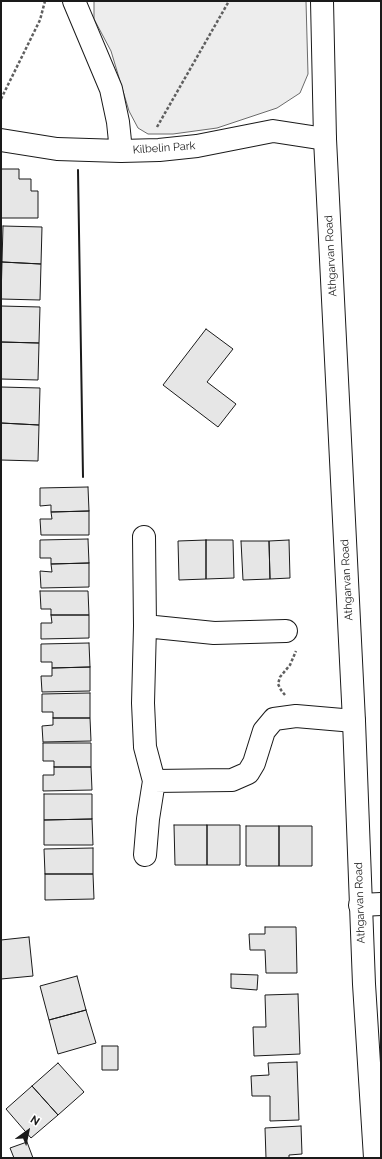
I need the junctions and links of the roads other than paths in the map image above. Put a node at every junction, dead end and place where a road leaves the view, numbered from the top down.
1 (74, 1) edge
2 (322, 1) edge
3 (325, 139) junction
4 (1, 140) edge
5 (121, 151) junction
6 (144, 537) dead end
7 (145, 626) junction
8 (279, 640) road end
9 (354, 721) junction
10 (154, 781) junction
11 (145, 855) dead end
12 (371, 904) edge
13 (375, 1158) edge

1 - 5 street
2 - 3 street, Athgarvan Road
3 - 5 street, Kilbelin Park
3 - 9 street, Athgarvan Road
4 - 5 street, Kilbelin Park
6 - 7 street
7 - 8 street
7 - 10 street
9 - 10 street
9 - 12 street, Athgarvan Road
10 - 11 street
12 - 13 street, Athgarvan Road

